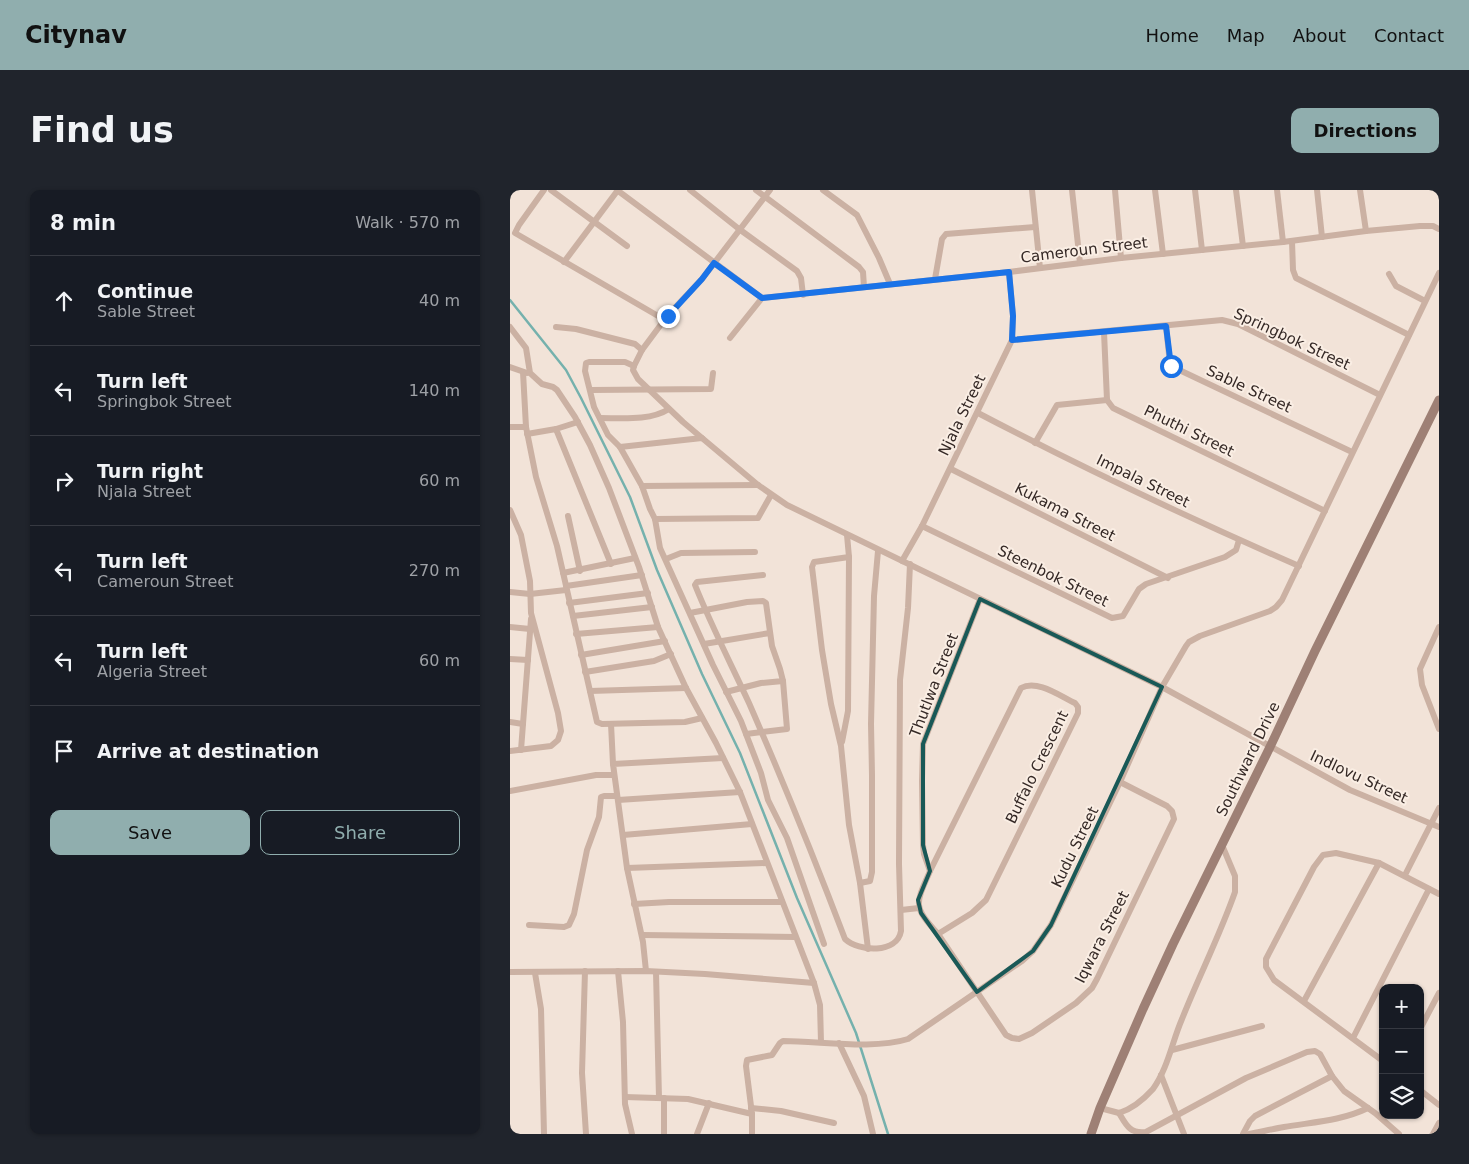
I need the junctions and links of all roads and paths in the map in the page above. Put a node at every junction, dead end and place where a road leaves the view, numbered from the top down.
1 (544, 190) edge
2 (551, 190) edge
3 (617, 190) edge
4 (690, 190) edge
5 (756, 190) edge
6 (770, 190) edge
7 (823, 190) edge
8 (1032, 190) edge
9 (1072, 190) edge
10 (1115, 190) edge
11 (1155, 190) edge
12 (1195, 190) edge
13 (1236, 190) edge
14 (1276, 190) edge
15 (1317, 190) edge
16 (1360, 190) edge
17 (765, 197) junction
18 (594, 222) junction
19 (1036, 227) junction
20 (739, 229) junction
21 (1439, 229) edge
22 (1366, 231) junction
23 (1322, 237) junction
24 (1292, 241) junction
25 (1283, 242) junction
26 (627, 246) dead end
27 (1243, 246) junction
28 (1202, 250) junction
29 (1163, 254) junction
30 (1121, 258) junction
31 (564, 262) junction
32 (714, 263) junction
33 (1080, 263) junction
34 (1040, 268) junction
35 (1009, 272) junction
36 (1439, 273) edge
37 (1390, 274) dead end
38 (935, 279) junction
39 (890, 284) junction
40 (864, 287) junction
41 (803, 295) junction
42 (762, 298) junction
43 (1425, 301) junction
44 (667, 318) junction
45 (556, 326) dead end
46 (1166, 326) junction
47 (510, 327) edge
48 (1104, 332) junction
49 (1409, 335) junction
50 (730, 338) dead end
51 (1012, 340) junction
52 (642, 350) junction
53 (634, 366) junction
54 (510, 367) edge
55 (527, 373) junction
56 (713, 373) dead end
57 (591, 390) junction
58 (649, 390) junction
59 (1380, 395) junction
60 (1107, 400) junction
61 (1439, 400) edge
62 (669, 409) junction
63 (978, 413) junction
64 (600, 418) junction
65 (578, 422) junction
66 (510, 427) edge
67 (556, 429) junction
68 (527, 431) junction
69 (702, 438) junction
70 (1035, 443) junction
71 (620, 447) junction
72 (1352, 452) junction
73 (951, 469) junction
74 (642, 486) junction
75 (758, 486) junction
76 (771, 494) junction
77 (510, 510) edge
78 (1325, 511) junction
79 (568, 516) dead end
80 (655, 519) junction
81 (922, 526) junction
82 (848, 535) junction
83 (1239, 540) junction
84 (878, 550) junction
85 (755, 552) dead end
86 (849, 557) junction
87 (635, 558) junction
88 (666, 559) junction
89 (902, 561) junction
90 (611, 564) junction
91 (910, 564) junction
92 (1299, 566) junction
93 (580, 571) junction
94 (563, 573) junction
95 (642, 575) junction
96 (763, 575) dead end
97 (1168, 578) junction
98 (566, 588) junction
99 (510, 592) edge
100 (648, 593) junction
101 (530, 594) junction
102 (980, 599) junction
103 (569, 603) junction
104 (652, 607) junction
105 (705, 610) junction
106 (531, 613) junction
107 (690, 613) junction
108 (573, 616) junction
109 (510, 627) edge
110 (658, 627) junction
111 (1439, 627) edge
112 (530, 629) junction
113 (770, 633) junction
114 (576, 634) junction
115 (665, 641) junction
116 (721, 641) junction
117 (704, 644) junction
118 (670, 654) junction
119 (581, 655) junction
120 (510, 659) edge
121 (528, 660) junction
122 (585, 672) junction
123 (783, 682) junction
124 (1162, 687) junction
125 (686, 688) junction
126 (742, 688) junction
127 (590, 690) junction
128 (726, 692) junction
129 (702, 718) junction
130 (510, 722) edge
131 (523, 724) junction
132 (611, 724) junction
133 (1438, 725) edge
134 (762, 732) junction
135 (746, 734) junction
136 (841, 746) junction
137 (1270, 747) junction
138 (521, 750) junction
139 (510, 751) edge
140 (723, 758) junction
141 (613, 764) junction
142 (614, 774) junction
143 (1120, 782) junction
144 (510, 791) edge
145 (740, 792) junction
146 (617, 798) junction
147 (1439, 808) edge
148 (1432, 823) junction
149 (752, 824) junction
150 (1439, 827) edge
151 (623, 835) junction
152 (1222, 845) junction
153 (766, 863) junction
154 (1378, 863) junction
155 (627, 868) junction
156 (930, 871) junction
157 (1405, 875) junction
158 (860, 883) junction
159 (1429, 888) junction
160 (1439, 894) edge
161 (782, 902) junction
162 (634, 904) junction
163 (919, 908) junction
164 (901, 910) junction
165 (529, 925) dead end
166 (938, 934) junction
167 (642, 936) junction
168 (795, 937) junction
169 (824, 944) dead end
170 (868, 949) junction
171 (585, 971) junction
172 (618, 971) junction
173 (646, 971) junction
174 (510, 972) edge
175 (656, 972) junction
176 (534, 973) junction
177 (814, 982) junction
178 (976, 992) junction
179 (1439, 993) edge
180 (1304, 1002) junction
181 (1424, 1021) edge
182 (1262, 1026) dead end
183 (1353, 1038) junction
184 (821, 1042) junction
185 (842, 1043) junction
186 (1172, 1050) junction
187 (1379, 1058) edge
188 (1161, 1075) junction
189 (1332, 1076) junction
190 (1424, 1093) edge
191 (625, 1097) junction
192 (661, 1098) junction
193 (709, 1103) junction
194 (1439, 1105) edge
195 (1100, 1108) junction
196 (1368, 1108) junction
197 (752, 1111) junction
198 (1119, 1113) junction
199 (1178, 1116) junction
200 (834, 1123) dead end
201 (1439, 1123) edge
202 (544, 1134) edge
203 (586, 1134) edge
204 (632, 1134) edge
205 (664, 1134) edge
206 (698, 1134) edge
207 (752, 1134) edge
208 (873, 1134) edge
209 (1091, 1134) edge
210 (1184, 1134) edge
211 (1243, 1134) edge
212 (1249, 1134) edge
213 (1399, 1134) edge
214 (1433, 1134) edge

1 - 31 street
2 - 18 street
3 - 18 street
3 - 32 street
4 - 20 street
5 - 17 street
6 - 17 street
7 - 39 street
8 - 19 street
9 - 33 street
10 - 30 street
11 - 29 street
12 - 28 street
13 - 27 street
14 - 25 street
15 - 23 street
16 - 22 street
17 - 20 street
17 - 40 street
18 - 26 street
18 - 31 street
19 - 34 street
19 - 38 street
20 - 32 street
20 - 41 street
21 - 22 street, Cameroun Street
22 - 23 street, Cameroun Street
23 - 24 street, Cameroun Street
24 - 25 street, Cameroun Street
24 - 49 street
25 - 27 street, Cameroun Street
27 - 28 street, Cameroun Street
28 - 29 street, Cameroun Street
29 - 30 street, Cameroun Street
30 - 33 street, Cameroun Street
31 - 44 street
32 - 42 street
32 - 44 street
33 - 34 street, Cameroun Street
34 - 35 street, Cameroun Street
35 - 38 street, Cameroun Street
35 - 51 street, Njala Street
36 - 43 street
37 - 43 street
38 - 39 street, Cameroun Street
39 - 40 street, Cameroun Street
40 - 41 street, Cameroun Street
41 - 42 street, Cameroun Street
42 - 50 street
43 - 49 street
44 - 52 street
45 - 52 street
46 - 48 street, Springbok Street
46 - 59 street, Springbok Street
46 - 72 street, Sable Street
47 - 55 street
48 - 51 street, Springbok Street
48 - 60 street
49 - 59 street
51 - 63 street, Njala Street
52 - 53 street
53 - 57 street
53 - 58 street, Indlovu Street
54 - 55 street
55 - 65 street
55 - 68 street
56 - 58 street
57 - 58 street
57 - 64 street
58 - 62 street, Indlovu Street
59 - 72 street
60 - 70 street
60 - 78 street, Phuthi Street
61 - 137 main road, Southward Drive
62 - 64 street
62 - 69 street, Indlovu Street
63 - 70 street, Impala Street
63 - 73 street, Njala Street
64 - 71 street
65 - 67 street
65 - 87 street
66 - 68 street
67 - 68 street
67 - 90 street
68 - 94 street
69 - 71 street
69 - 75 street, Indlovu Street
70 - 83 street, Impala Street
71 - 74 street
72 - 78 street
73 - 81 street, Njala Street
73 - 97 street, Kukama Street
74 - 75 street
74 - 80 street
75 - 76 street, Indlovu Street
76 - 80 street
76 - 82 street, Indlovu Street
77 - 101 street
78 - 92 street
79 - 93 street
80 - 88 street
81 - 89 street, Njala Street
81 - 97 street, Steenbok Street
82 - 84 street, Indlovu Street
82 - 86 street
83 - 92 street, Impala Street
83 - 97 street, Steenbok Street
84 - 89 street, Indlovu Street
84 - 158 street
85 - 88 street
86 - 136 street
86 - 136 street
87 - 90 street
87 - 95 street
88 - 107 street
89 - 91 street, Indlovu Street
90 - 93 street
91 - 102 street, Indlovu Street
91 - 164 street
92 - 124 street
93 - 94 street
94 - 98 street
95 - 98 street
95 - 100 street
96 - 105 street
98 - 101 street
98 - 103 street
99 - 101 street
100 - 103 street
100 - 104 street
101 - 106 street
102 - 124 street, Indlovu Street
102 - 156 street, Thutlwa Street
103 - 108 street
104 - 108 street
104 - 110 street
105 - 107 street
105 - 113 street
105 - 116 street
106 - 112 street
106 - 138 street
107 - 117 street
108 - 114 street
109 - 112 street
110 - 114 street
110 - 115 street
111 - 133 street
112 - 121 street
113 - 116 street
113 - 123 street
114 - 119 street
115 - 118 street
115 - 119 street
116 - 117 street
116 - 126 street
117 - 128 street
118 - 122 street
118 - 125 street
119 - 122 street
120 - 121 street
121 - 131 street
122 - 127 street
123 - 126 street
123 - 134 street
124 - 137 street, Indlovu Street
124 - 143 street, Kudu Street
125 - 127 street
125 - 129 street
126 - 128 street
126 - 134 street
127 - 132 street
128 - 135 street
129 - 132 street
129 - 140 street
130 - 131 street
131 - 138 street
132 - 141 street
134 - 135 street
134 - 170 street
135 - 169 street
136 - 158 street
137 - 148 street, Indlovu Street
137 - 152 main road, Southward Drive
138 - 139 street
140 - 141 street
140 - 145 street
141 - 142 street
142 - 144 street
142 - 146 street
143 - 178 street, Kudu Street
143 - 178 street, Iqwara Street
145 - 146 street
145 - 149 street
146 - 151 street
146 - 165 street
147 - 148 street
148 - 150 street, Indlovu Street
148 - 157 street
149 - 151 street
149 - 153 street
151 - 155 street
152 - 186 street
152 - 195 main road, Southward Drive
153 - 155 street
153 - 161 street
154 - 157 street
154 - 180 street
154 - 180 street
155 - 162 street
156 - 163 street, Buffalo Crescent
156 - 166 street, Buffalo Crescent
157 - 159 street
158 - 170 street
159 - 160 street
159 - 183 street
161 - 162 street
161 - 168 street
162 - 167 street
163 - 164 street
163 - 166 street
164 - 170 street
166 - 178 street
167 - 168 street
167 - 173 street
168 - 177 street
171 - 172 street
171 - 176 street
171 - 203 street
172 - 173 street
172 - 191 street
173 - 175 street
174 - 176 street
175 - 177 street
175 - 192 street
176 - 202 street
177 - 184 street
178 - 185 street, Kudu Street
179 - 181 street
180 - 183 street
182 - 186 street
183 - 187 street
184 - 185 street, Kudu Street
184 - 197 street, Kudu Street
185 - 208 street
186 - 188 street
188 - 198 street
188 - 199 street
189 - 196 street
189 - 199 street
189 - 211 street
190 - 194 street
191 - 192 street
191 - 204 street
192 - 193 street
192 - 205 street
193 - 197 street
193 - 206 street
195 - 198 street
195 - 209 main road, Southward Drive
196 - 212 street
196 - 213 street
197 - 200 street
197 - 207 street
198 - 199 street
199 - 210 street
201 - 214 street

